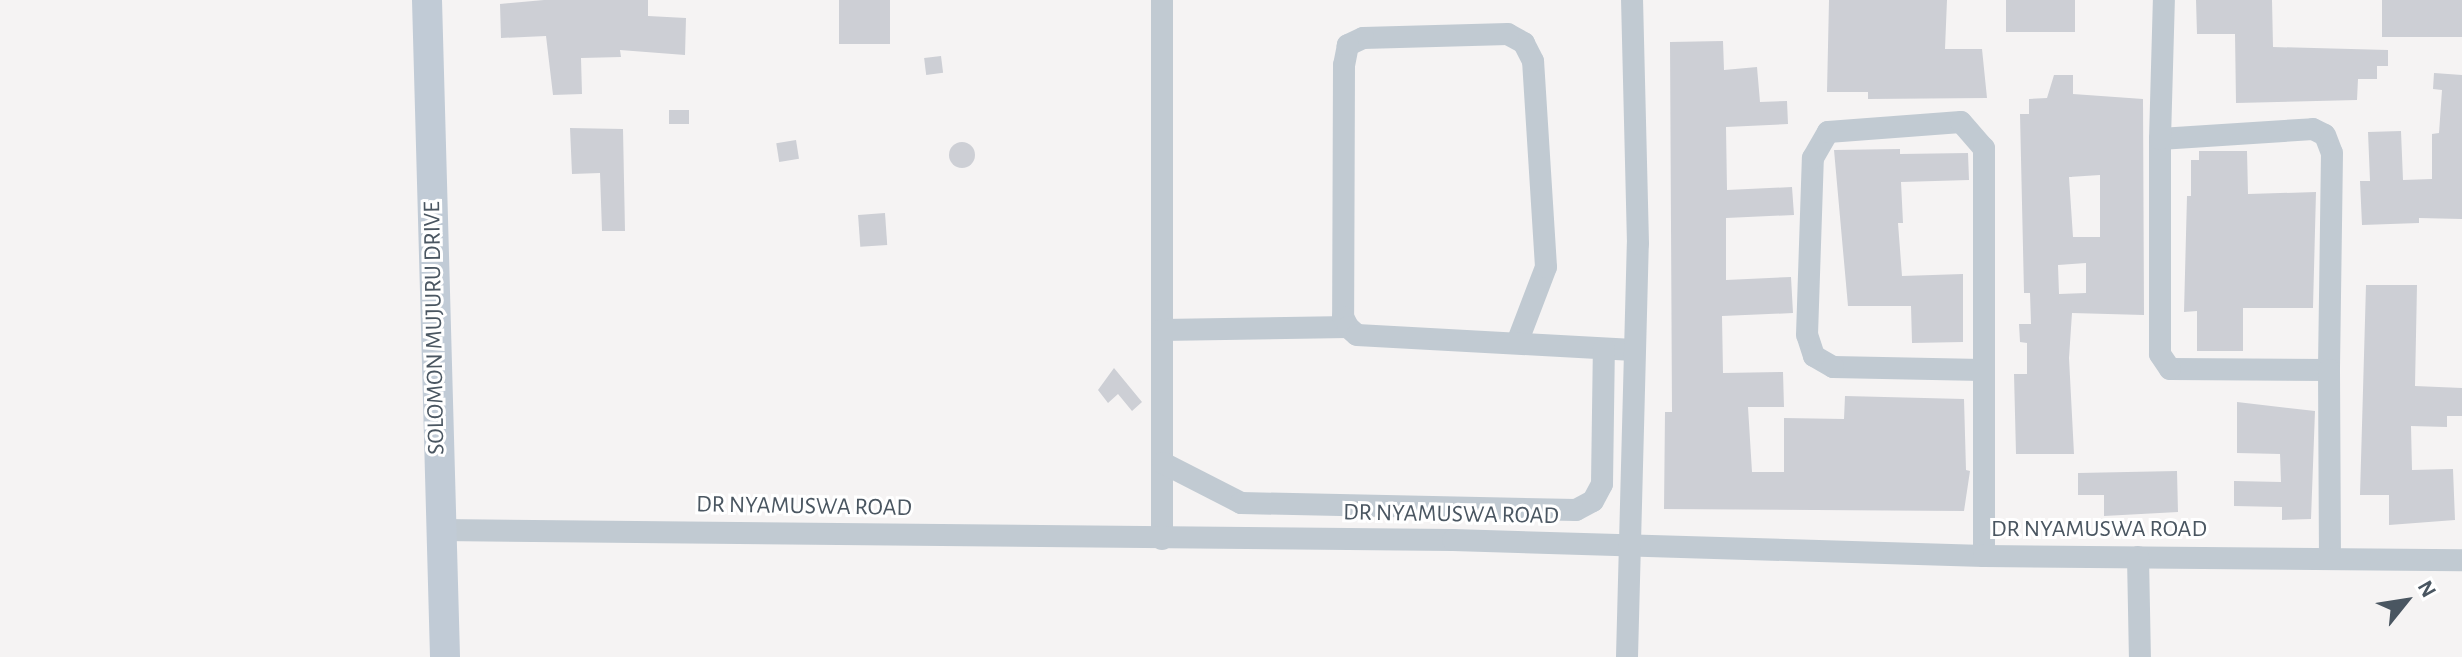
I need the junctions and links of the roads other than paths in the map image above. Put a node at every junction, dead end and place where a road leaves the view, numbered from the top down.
1 (427, 0) edge
2 (1162, 0) edge
3 (1632, 0) edge
4 (2164, 0) edge
5 (2160, 139) junction
6 (1348, 327) junction
7 (1162, 330) junction
8 (1517, 343) junction
9 (1604, 349) junction
10 (1634, 350) junction
11 (1982, 370) junction
12 (2329, 370) junction
13 (1163, 463) junction
14 (440, 530) junction
15 (1162, 539) junction
16 (1629, 543) junction
17 (1984, 556) junction
18 (2330, 556) junction
19 (2138, 557) junction
20 (2462, 560) edge
21 (445, 657) edge
22 (1627, 657) edge
23 (2140, 657) edge

1 - 14 street, SOLOMON MUJURU DRIVE
2 - 7 street
3 - 10 street
4 - 5 street
5 - 12 street
5 - 12 street
6 - 7 street
6 - 8 street
6 - 8 street
7 - 13 street
8 - 9 street
9 - 10 street
9 - 13 street
10 - 16 street
11 - 11 street
11 - 17 street
12 - 18 street
13 - 15 street
14 - 15 street, DR NYAMUSWA ROAD
14 - 21 street, SOLOMON MUJURU DRIVE
15 - 16 street, DR NYAMUSWA ROAD
16 - 17 street, DR NYAMUSWA ROAD
16 - 22 street
17 - 19 street, DR NYAMUSWA ROAD
18 - 19 street, DR NYAMUSWA ROAD
18 - 20 street, DR NYAMUSWA ROAD
19 - 23 street

